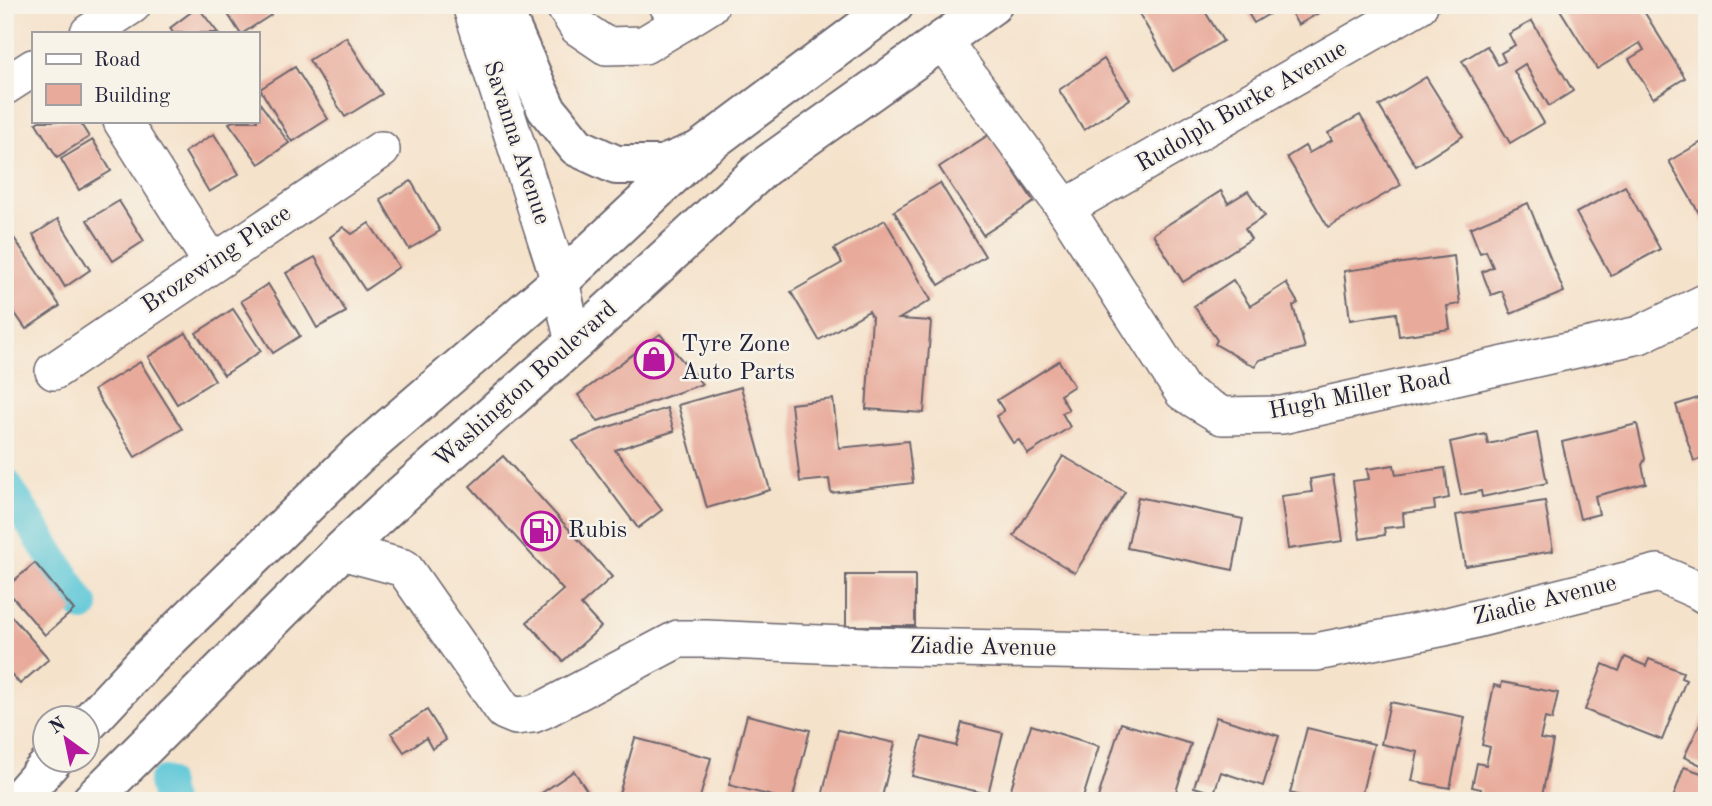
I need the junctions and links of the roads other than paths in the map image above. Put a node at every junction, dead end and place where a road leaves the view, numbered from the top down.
1 (132, 5) edge
2 (471, 5) edge
3 (489, 5) edge
4 (564, 5) edge
5 (894, 5) edge
6 (992, 5) edge
7 (1419, 5) edge
8 (686, 11) edge
9 (91, 32) edge
10 (942, 40) junction
11 (32, 69) edge
12 (5, 86) edge
13 (123, 122) edge
14 (701, 149) junction
15 (381, 150) dead end
16 (1065, 208) junction
17 (212, 263) junction
18 (560, 281) junction
19 (1707, 302) edge
20 (574, 343) junction
21 (54, 371) dead end
22 (341, 551) junction
23 (1707, 596) edge
24 (102, 708) edge
25 (41, 774) edge
26 (17, 801) edge
27 (91, 801) edge

1 - 9 street
2 - 18 street, Savanna Avenue
3 - 14 highway
4 - 8 street
5 - 14 highway
6 - 10 highway, Washington Boulevard
7 - 16 street, Rudolph Burke Avenue
10 - 16 street, Hugh Miller Road
10 - 20 highway, Washington Boulevard
11 - 12 street
13 - 17 street
14 - 18 highway
15 - 17 street, Brozewing Place
16 - 19 street, Hugh Miller Road
17 - 21 street, Brozewing Place
18 - 20 street, Savanna Avenue
18 - 24 highway
20 - 22 highway, Washington Boulevard
22 - 23 street, Ziadie Avenue
22 - 27 highway, Washington Boulevard
25 - 26 highway

